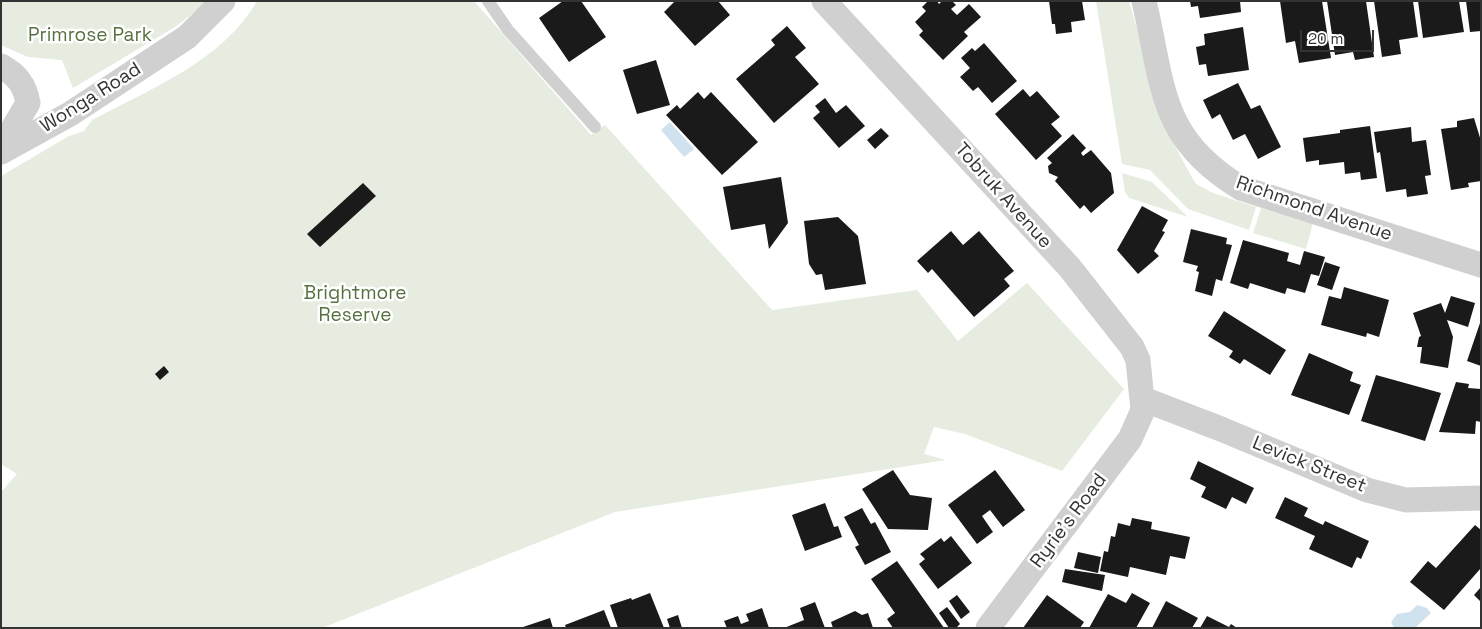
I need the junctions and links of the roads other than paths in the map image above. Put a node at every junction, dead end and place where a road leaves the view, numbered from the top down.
1 (223, 1) edge
2 (488, 1) edge
3 (824, 1) edge
4 (1144, 1) edge
5 (1, 66) edge
6 (595, 127) dead end
7 (1, 151) edge
8 (1481, 265) edge
9 (1143, 404) junction
10 (1481, 498) edge
11 (988, 628) edge

1 - 7 street, Wonga Road
2 - 6 lane
3 - 9 street, Tobruk Avenue
4 - 8 street, Richmond Avenue
5 - 7 street
9 - 10 street, Levick Street
9 - 11 street, Ryrie's Road

